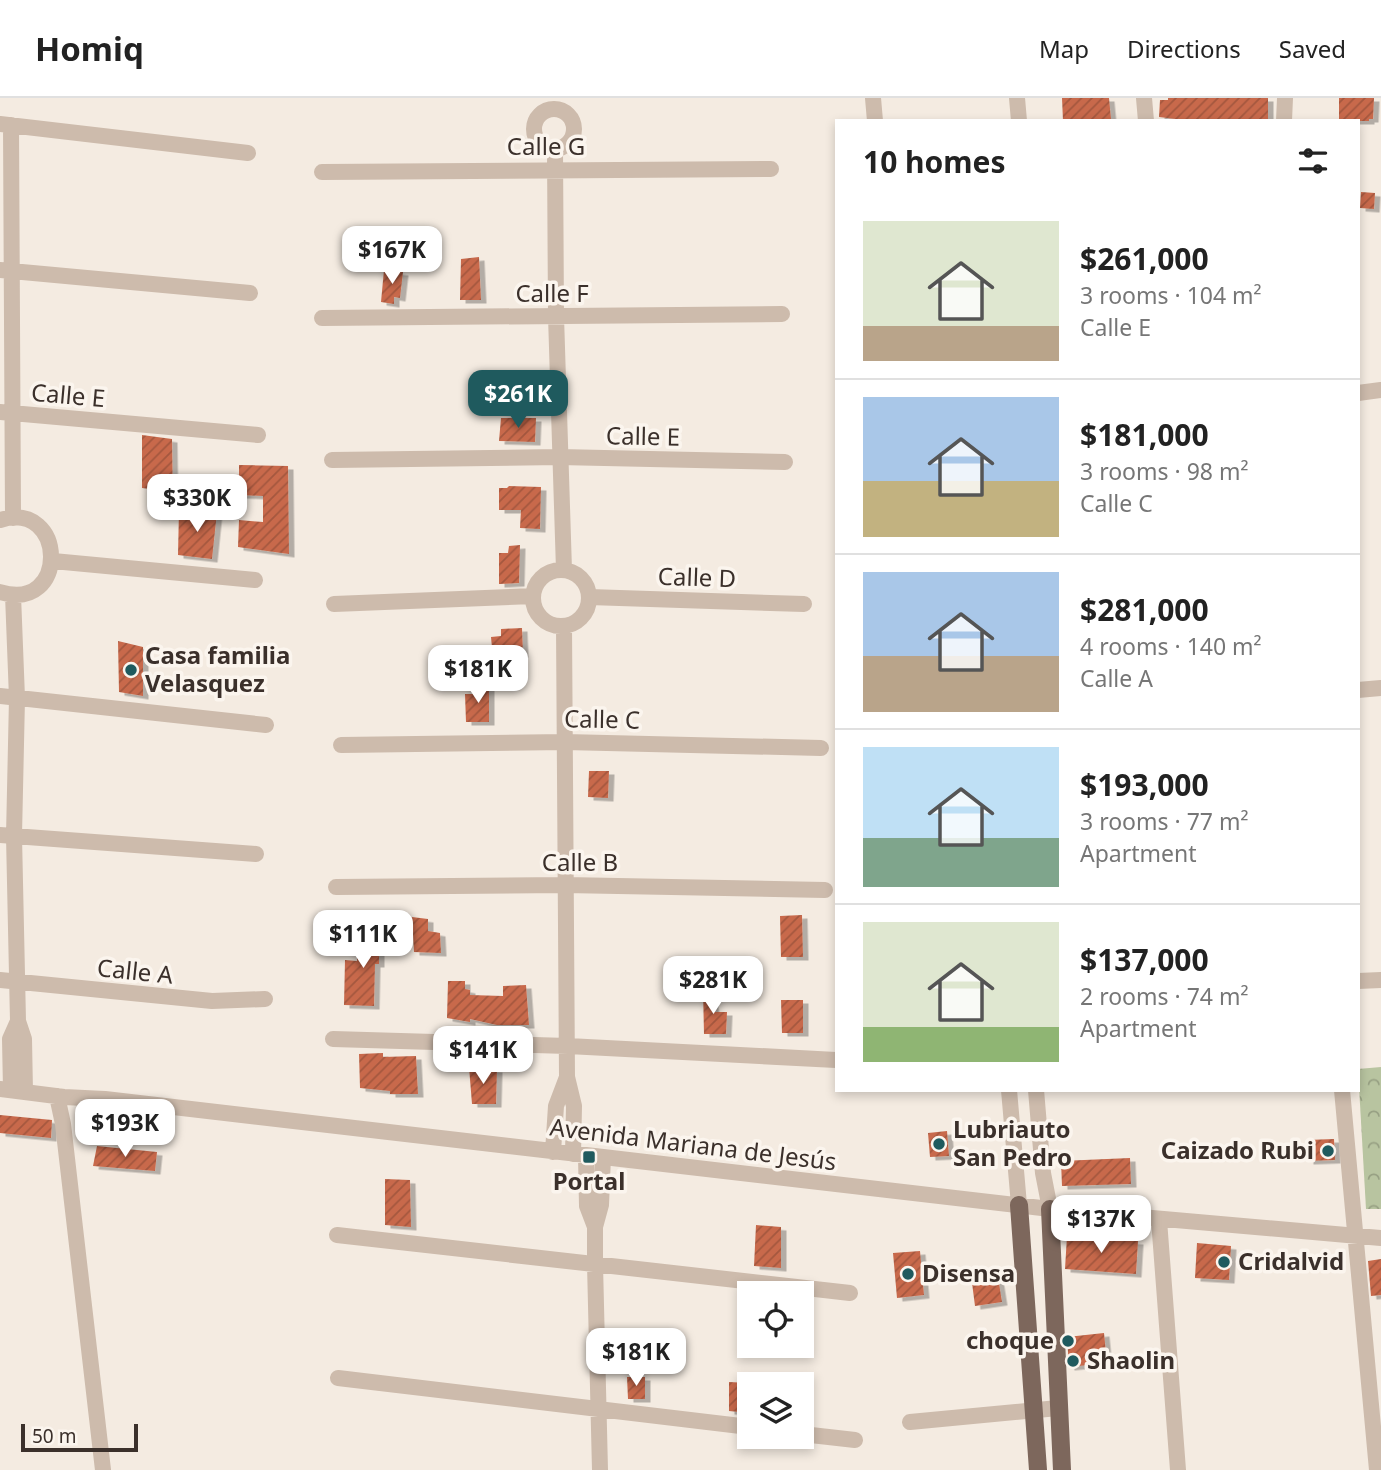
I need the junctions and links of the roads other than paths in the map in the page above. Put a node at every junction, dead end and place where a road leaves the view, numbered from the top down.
1 (873, 98) edge
2 (1017, 98) edge
3 (1144, 98) edge
4 (1285, 98) edge
5 (875, 119) edge
6 (1019, 119) edge
7 (1146, 119) edge
8 (1284, 119) edge
9 (6, 125) edge
10 (555, 150) dead end
11 (248, 153) dead end
12 (556, 169) junction
13 (771, 169) dead end
14 (321, 172) dead end
15 (6, 271) edge
16 (250, 293) dead end
17 (782, 314) dead end
18 (556, 316) junction
19 (322, 318) dead end
20 (1381, 390) edge
21 (1360, 393) edge
22 (7, 413) edge
23 (258, 435) dead end
24 (559, 457) junction
25 (332, 460) dead end
26 (785, 462) dead end
27 (6, 519) edge
28 (52, 561) junction
29 (564, 570) junction
30 (255, 580) dead end
31 (7, 594) edge
32 (533, 596) junction
33 (589, 597) junction
34 (334, 604) dead end
35 (804, 604) dead end
36 (564, 626) junction
37 (1381, 688) edge
38 (1360, 690) edge
39 (0, 696) edge
40 (18, 698) junction
41 (266, 724) dead end
42 (565, 742) junction
43 (341, 745) dead end
44 (821, 748) dead end
45 (7, 835) edge
46 (256, 854) dead end
47 (565, 885) junction
48 (336, 887) dead end
49 (825, 890) dead end
50 (0, 980) edge
51 (1381, 980) edge
52 (1360, 981) edge
53 (17, 982) junction
54 (265, 999) dead end
55 (333, 1039) dead end
56 (568, 1046) junction
57 (835, 1060) edge
58 (567, 1077) junction
59 (12, 1090) edge
60 (1009, 1092) edge
61 (1036, 1092) edge
62 (1342, 1092) edge
63 (57, 1096) junction
64 (553, 1152) junction
65 (587, 1156) junction
66 (1019, 1205) junction
67 (1050, 1209) junction
68 (1159, 1220) junction
69 (337, 1235) dead end
70 (1355, 1238) junction
71 (1381, 1238) edge
72 (595, 1264) junction
73 (850, 1293) dead end
74 (338, 1378) dead end
75 (597, 1408) junction
76 (1058, 1408) junction
77 (1034, 1409) junction
78 (910, 1422) dead end
79 (737, 1426) edge
80 (814, 1435) edge
81 (855, 1440) dead end
82 (103, 1470) edge
83 (600, 1470) edge
84 (1038, 1470) edge
85 (1062, 1470) edge
86 (1178, 1470) edge
87 (1377, 1470) edge

1 - 5 street
2 - 6 street
3 - 7 street
4 - 8 street
9 - 11 street
9 - 15 street
10 - 12 street
12 - 13 street, Calle G
12 - 14 street, Calle G
12 - 18 street
15 - 16 street
15 - 22 street
17 - 18 street, Calle F
18 - 19 street, Calle F
18 - 24 street
20 - 21 street
22 - 23 street, Calle E
22 - 27 street
24 - 25 street, Calle E
24 - 26 street, Calle E
24 - 29 street
27 - 28 street
28 - 30 street
28 - 31 street
29 - 32 street
29 - 33 street
31 - 40 street
32 - 34 street
32 - 36 street
33 - 35 street, Calle D
33 - 36 street
36 - 42 street
37 - 38 street
39 - 40 street
40 - 41 street
40 - 45 street
42 - 43 street, Calle C
42 - 44 street, Calle C
42 - 47 street
45 - 46 street
45 - 53 street
47 - 48 street, Calle B
47 - 49 street, Calle B
47 - 56 street
50 - 53 street, Calle A
51 - 52 street
53 - 54 street, Calle A
53 - 59 street
55 - 56 street
56 - 57 street
56 - 58 street
58 - 64 street
58 - 65 street
59 - 63 street, Avenida Mariana de Jesús
60 - 66 street
61 - 67 street
62 - 70 street
63 - 64 street, Avenida Mariana de Jesús
63 - 82 street
64 - 65 street, Avenida Mariana de Jesús
65 - 66 street, Avenida Mariana de Jesús
65 - 72 street
66 - 67 street, Avenida Mariana de Jesús
66 - 77 main road
67 - 68 street, Avenida Mariana de Jesús
67 - 76 main road
68 - 70 street, Avenida Mariana de Jesús
68 - 86 street
69 - 72 street
70 - 71 street, Avenida Mariana de Jesús
70 - 87 street
72 - 73 street
72 - 75 street
74 - 75 street
75 - 79 street
75 - 83 street
76 - 77 street
76 - 85 main road
77 - 78 street
77 - 84 main road
80 - 81 street

